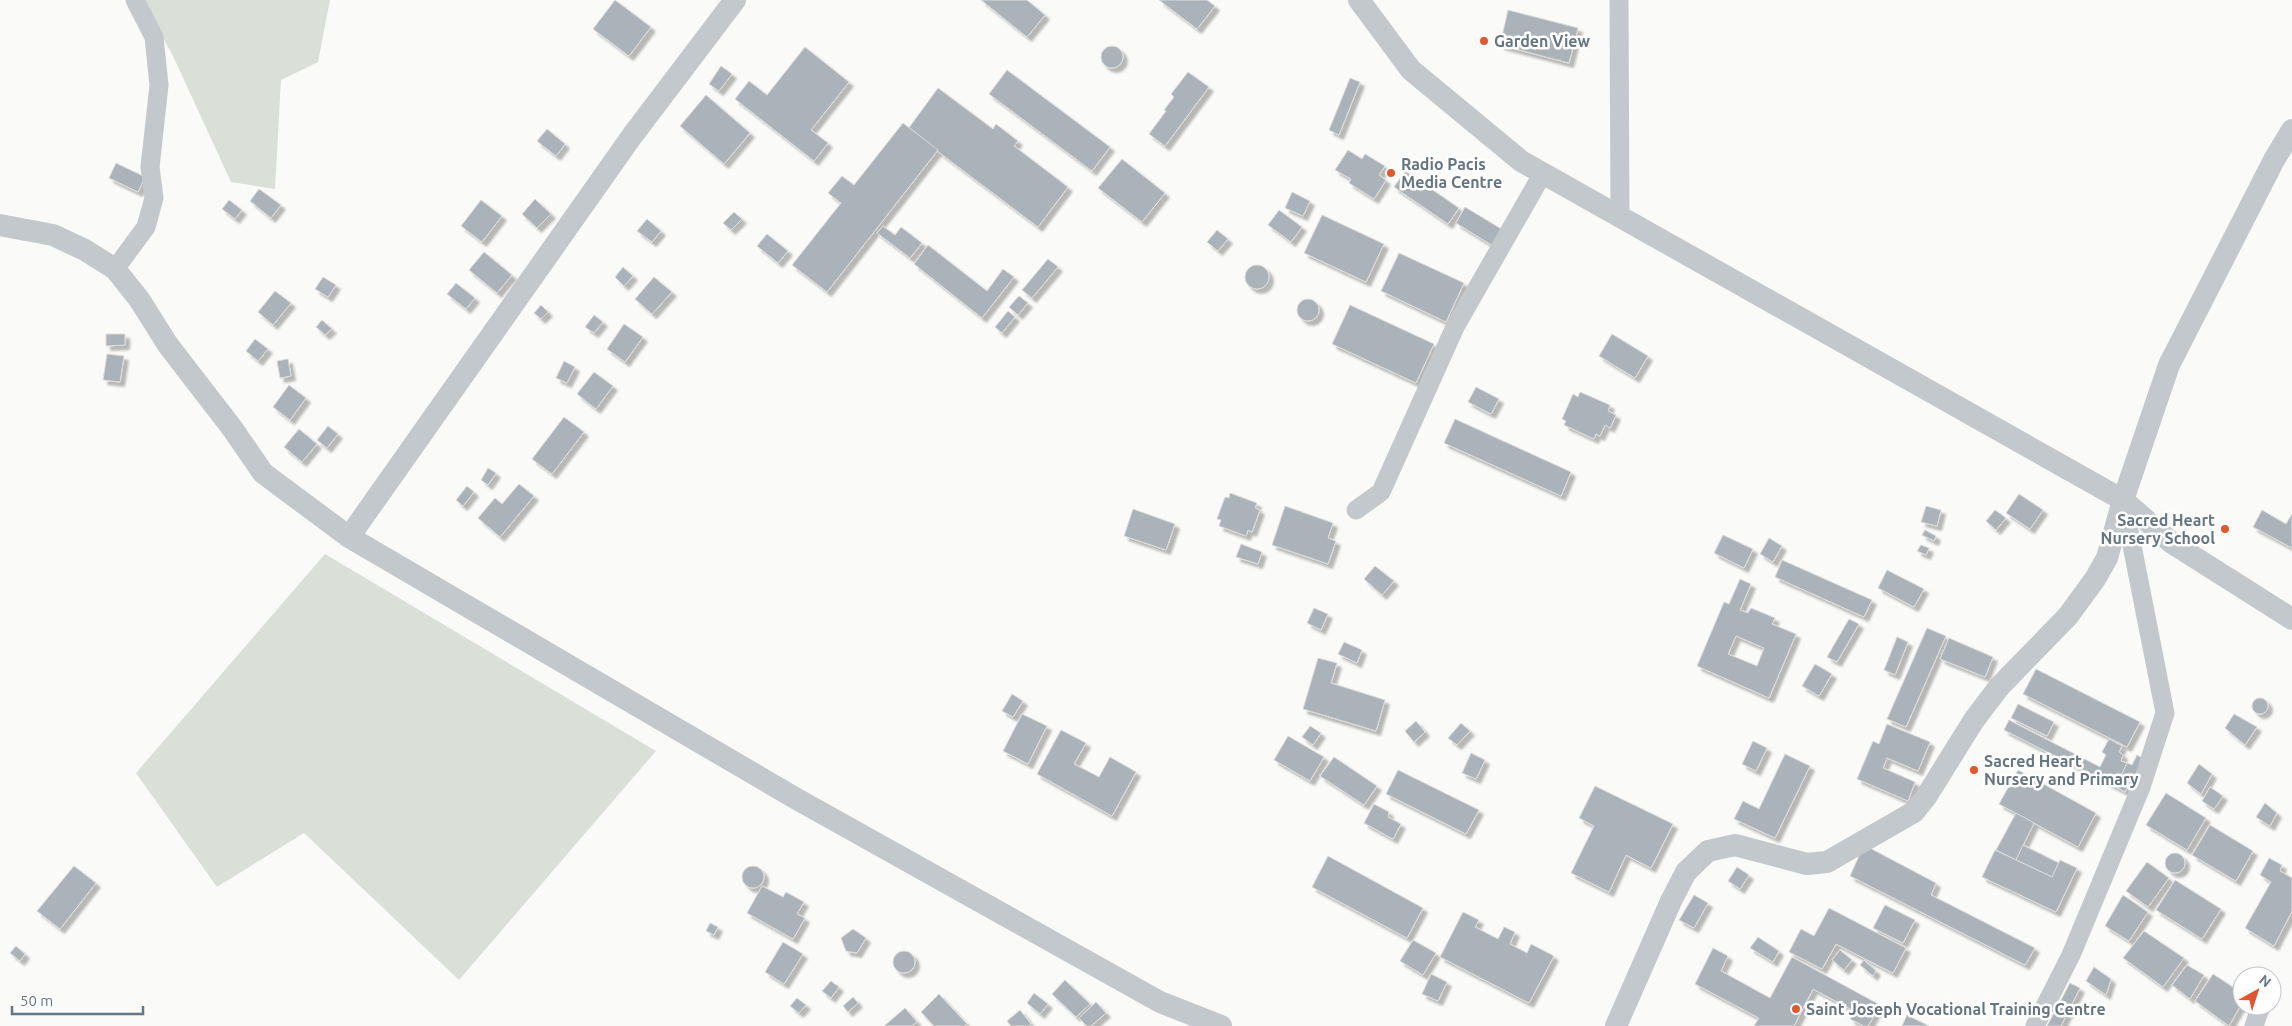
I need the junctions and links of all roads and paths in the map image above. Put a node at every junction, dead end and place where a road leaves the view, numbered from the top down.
1 (135, 0) edge
2 (736, 0) edge
3 (1359, 0) edge
4 (1619, 0) edge
5 (2292, 130) edge
6 (1543, 173) junction
7 (1620, 217) junction
8 (0, 225) edge
9 (115, 269) junction
10 (2123, 500) junction
11 (1356, 510) dead end
12 (349, 537) junction
13 (2292, 619) edge
14 (1221, 1026) edge
15 (1616, 1026) edge
16 (2035, 1026) edge

1 - 9 street
2 - 12 street
3 - 6 street
4 - 7 street
5 - 10 street
6 - 7 street
6 - 11 street
7 - 10 street
8 - 9 street
9 - 12 street
10 - 13 street
10 - 15 street
10 - 16 street
12 - 14 street

